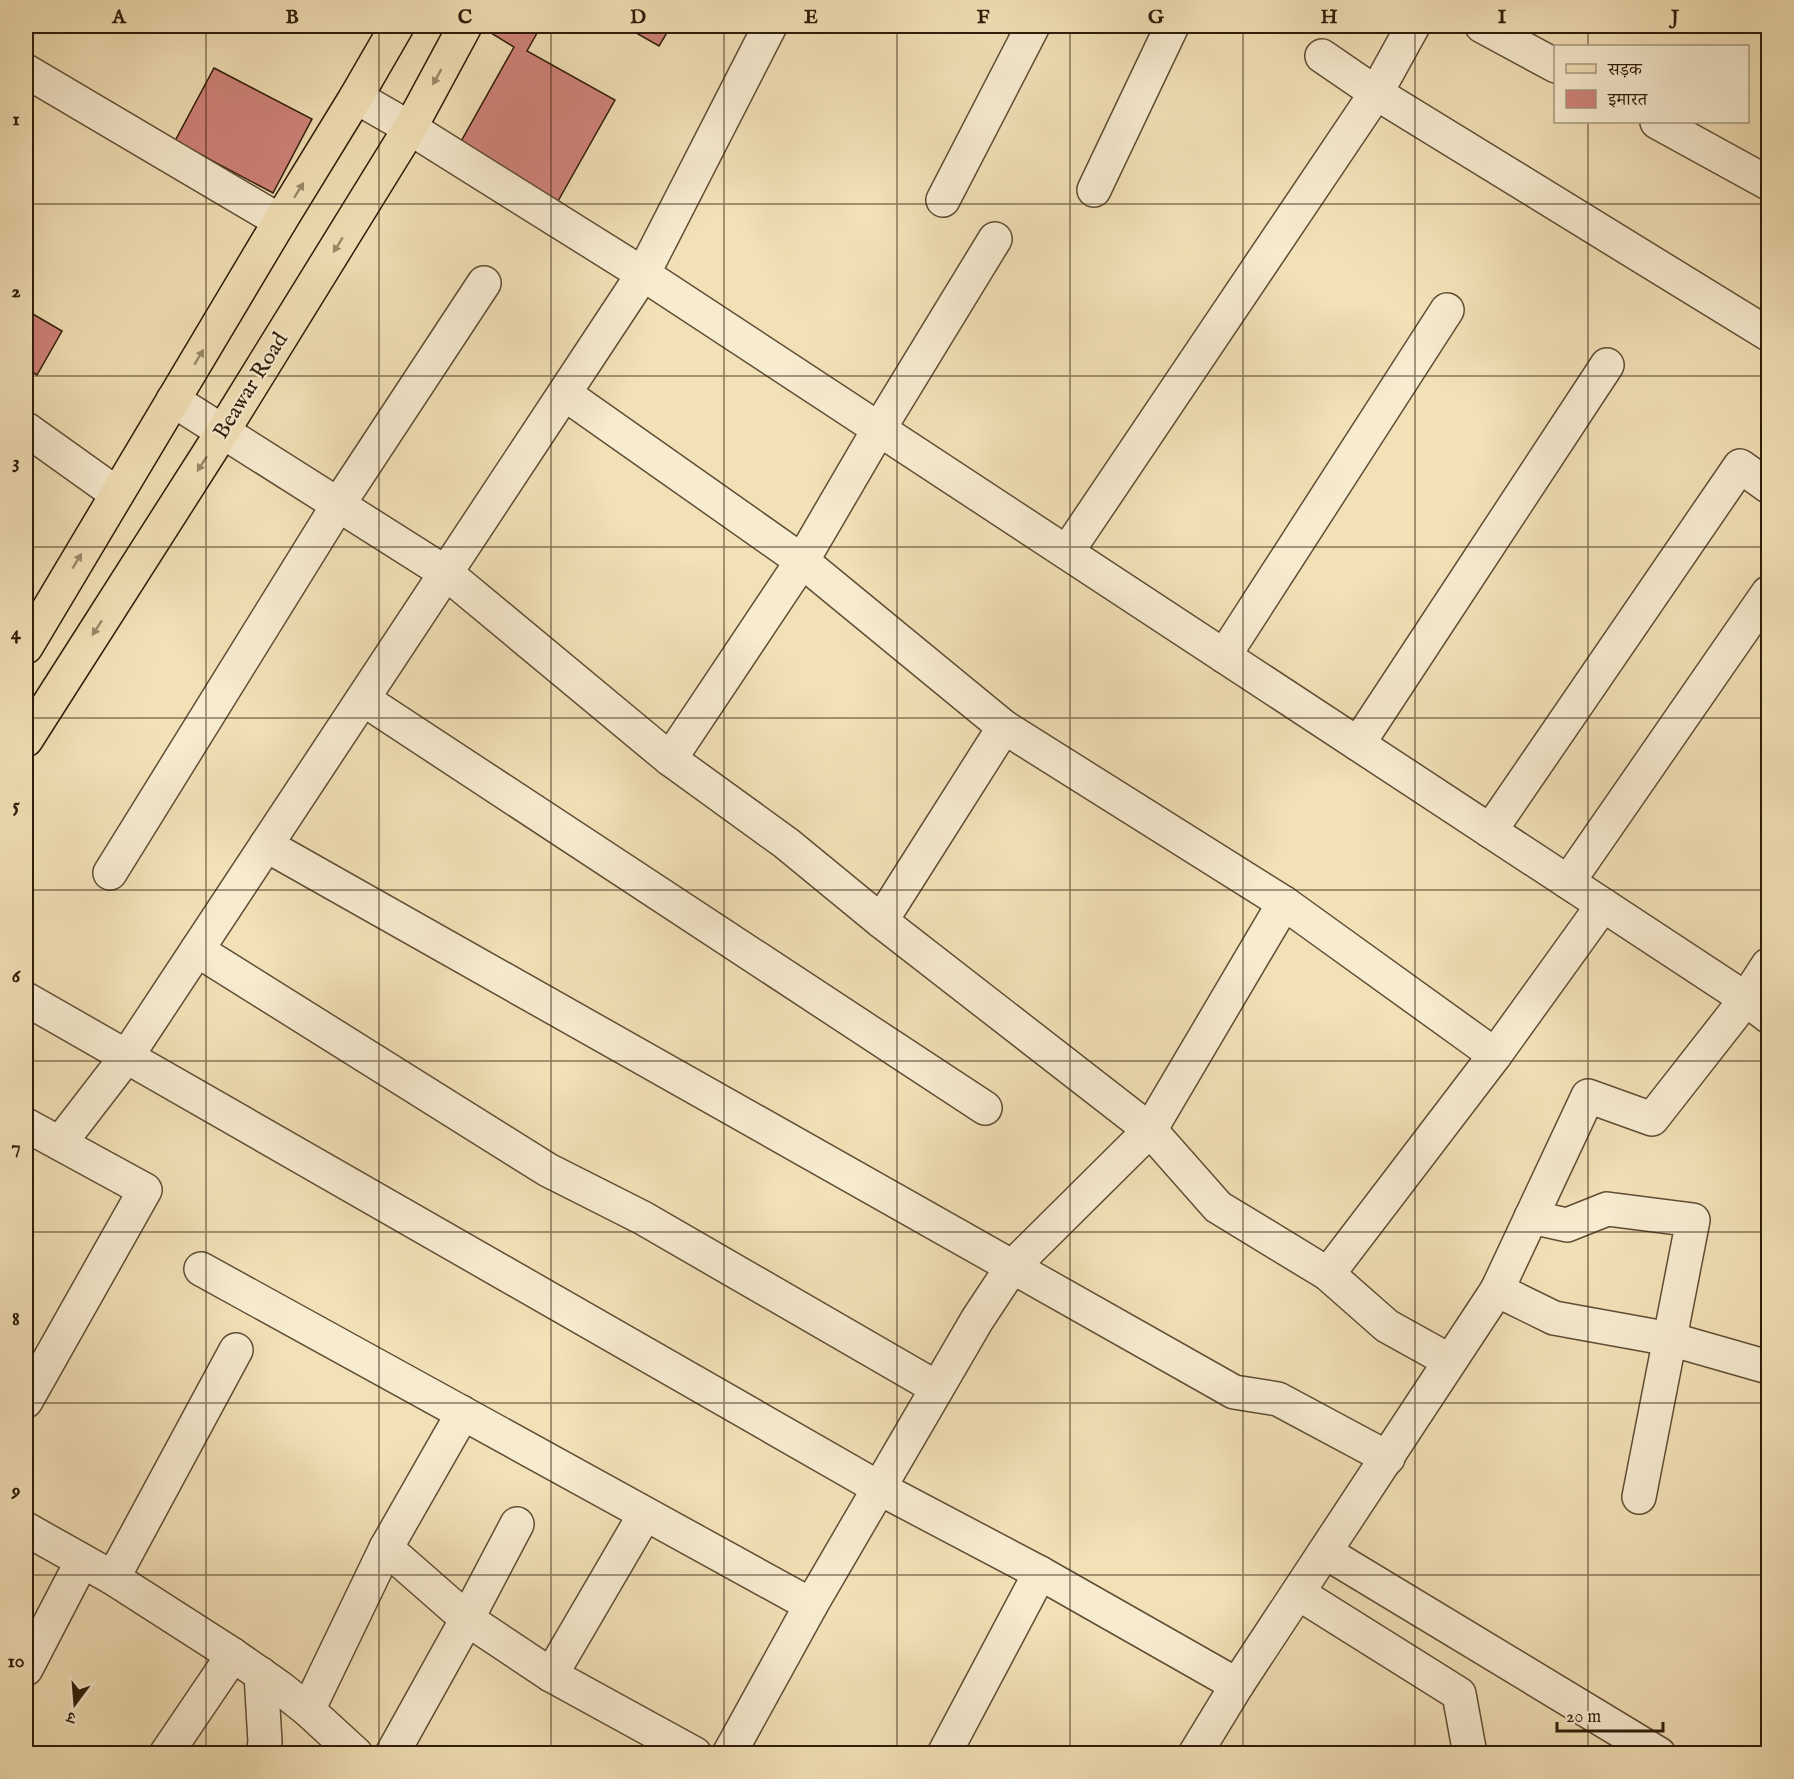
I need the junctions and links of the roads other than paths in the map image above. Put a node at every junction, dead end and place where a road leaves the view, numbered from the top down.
1 (397, 26) edge
2 (465, 26) edge
3 (770, 26) edge
4 (1033, 26) edge
5 (1172, 26) edge
6 (1413, 26) edge
7 (1482, 26) edge
8 (1322, 56) dead end
9 (1554, 65) edge
10 (26, 71) edge
11 (1376, 93) junction
12 (356, 97) junction
13 (1659, 123) edge
14 (410, 128) junction
15 (1768, 183) edge
16 (1094, 190) dead end
17 (943, 200) dead end
18 (279, 221) junction
19 (995, 239) dead end
20 (643, 274) junction
21 (484, 283) dead end
22 (1447, 310) dead end
23 (1768, 334) edge
24 (1607, 365) dead end
25 (565, 394) junction
26 (173, 400) junction
27 (26, 429) edge
28 (879, 429) junction
29 (223, 431) junction
30 (1768, 486) edge
31 (117, 494) junction
32 (338, 505) junction
33 (1066, 552) junction
34 (802, 561) junction
35 (446, 573) junction
36 (1768, 593) edge
37 (26, 647) edge
38 (1224, 656) junction
39 (363, 699) junction
40 (1004, 727) junction
41 (26, 740) edge
42 (1358, 744) junction
43 (670, 759) junction
44 (1490, 831) junction
45 (266, 845) junction
46 (110, 873) dead end
47 (1568, 882) junction
48 (1284, 903) junction
49 (1603, 905) junction
50 (881, 921) junction
51 (197, 950) junction
52 (1768, 965) edge
53 (26, 999) edge
54 (1757, 1007) edge
55 (1495, 1054) junction
56 (127, 1056) junction
57 (985, 1108) dead end
58 (26, 1125) edge
59 (1150, 1130) junction
60 (60, 1143) junction
61 (1531, 1217) junction
62 (1012, 1267) junction
63 (201, 1269) dead end
64 (1328, 1274) junction
65 (1497, 1290) junction
66 (1670, 1339) junction
67 (237, 1350) dead end
68 (1450, 1361) junction
69 (1768, 1367) edge
70 (937, 1388) junction
71 (26, 1401) edge
72 (461, 1412) junction
73 (1388, 1458) junction
74 (879, 1488) junction
75 (1639, 1497) dead end
76 (645, 1514) junction
77 (517, 1524) dead end
78 (26, 1529) edge
79 (387, 1548) junction
80 (1326, 1552) junction
81 (82, 1561) junction
82 (1040, 1573) junction
83 (113, 1578) junction
84 (1298, 1593) junction
85 (811, 1605) junction
86 (467, 1619) junction
87 (233, 1655) junction
88 (26, 1669) edge
89 (551, 1675) junction
90 (1237, 1685) junction
91 (285, 1692) junction
92 (166, 1754) edge
93 (263, 1754) edge
94 (356, 1754) edge
95 (392, 1754) edge
96 (695, 1754) edge
97 (729, 1754) edge
98 (944, 1754) edge
99 (1195, 1754) edge
100 (1470, 1754) edge
101 (1659, 1754) edge

1 - 12 main road
2 -> 14 main road, Beawar Road
3 - 20 street
4 - 17 street
5 - 16 street
6 - 11 street
7 - 9 street
8 - 11 street
10 - 18 street
11 - 23 street
11 - 33 street
12 - 14 street
18 -> 12 main road
13 - 15 street
14 - 20 street
14 -> 29 main road, Beawar Road
26 -> 18 main road
19 - 28 street
20 - 25 street
20 - 28 street
21 - 32 street
22 - 38 street
24 - 42 street
25 - 34 street
25 - 35 street
26 - 29 street
26 - 31 main road
27 - 31 street
28 - 33 street
28 - 34 street
29 - 32 street
29 -> 41 main road, Beawar Road
30 - 44 street
37 -> 31 main road
32 - 35 street
32 - 46 street
33 - 38 street
34 - 40 street
34 - 43 street
35 - 39 street
35 - 43 street
36 - 47 street
38 - 42 street
39 - 45 street
39 - 57 street
40 - 48 street
40 - 50 street
42 - 44 street
43 - 50 street
44 - 47 street
45 - 51 street
45 - 62 street
47 - 49 street
48 - 55 street
48 - 59 street
49 - 54 street
49 - 55 street
50 - 59 street
51 - 56 street
51 - 70 street
52 - 54 street
53 - 56 street
54 - 61 street
55 - 64 street
56 - 60 street
56 - 74 street
58 - 60 street
59 - 62 street
59 - 64 street
60 - 71 street
61 - 65 street
61 - 66 street
62 - 70 street
62 - 73 street
63 - 72 street
64 - 68 street
65 - 66 street
65 - 68 street
66 - 69 street
66 - 75 street
67 - 83 street
68 - 73 street
70 - 74 street
72 - 76 street
72 - 79 street
73 - 80 street
74 - 82 street
74 - 85 street
76 - 85 street
76 - 89 street
77 - 86 street
78 - 81 street
79 - 86 street
79 - 91 street
80 - 84 street
80 - 101 street
81 - 83 street
81 - 88 street
82 - 90 street
82 - 98 street
83 - 87 street
84 - 90 street
84 - 100 street
85 - 97 street
86 - 89 street
86 - 95 street
87 - 91 street
87 - 92 street
89 - 96 street
90 - 99 street
91 - 93 street
91 - 94 street

